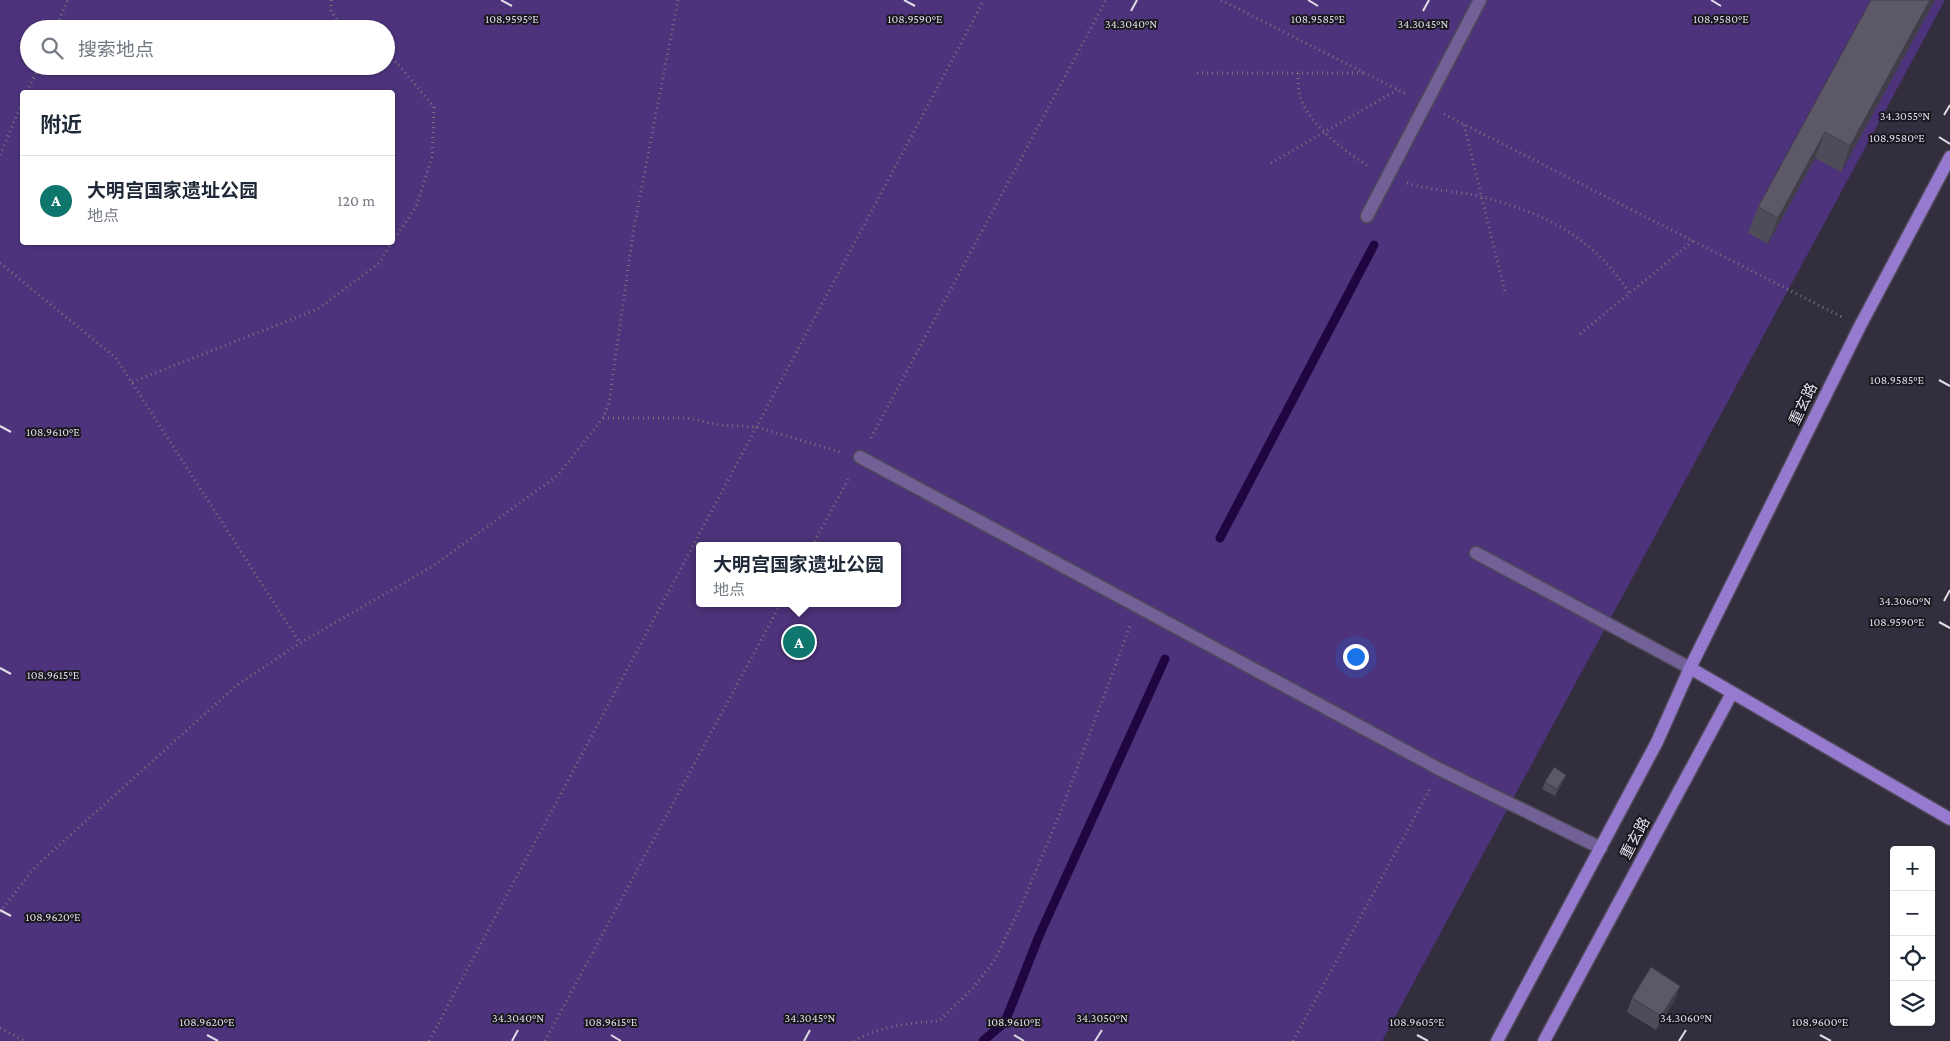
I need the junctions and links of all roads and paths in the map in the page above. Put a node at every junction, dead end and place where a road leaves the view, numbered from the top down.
1 (68, 0) edge
2 (331, 0) edge
3 (678, 0) edge
4 (984, 0) edge
5 (1106, 0) edge
6 (1221, 0) edge
7 (1480, 0) edge
8 (59, 20) edge
9 (338, 20) edge
10 (395, 62) edge
11 (1197, 73) dead end
12 (1298, 73) junction
13 (1364, 73) junction
14 (35, 75) edge
15 (28, 90) edge
16 (1398, 90) junction
17 (1425, 104) junction
18 (20, 108) edge
19 (1464, 124) junction
20 (1324, 132) junction
21 (0, 155) edge
22 (1950, 157) edge
23 (1271, 163) dead end
24 (1387, 177) junction
25 (1482, 197) junction
26 (1367, 216) dead end
27 (395, 238) edge
28 (1693, 241) junction
29 (390, 245) edge
30 (0, 262) edge
31 (1505, 292) dead end
32 (1629, 293) junction
33 (1860, 326) junction
34 (1580, 334) dead end
35 (132, 382) junction
36 (603, 418) junction
37 (757, 427) junction
38 (860, 457) junction
39 (814, 542) edge
40 (1476, 553) dead end
41 (1137, 606) junction
42 (779, 607) edge
43 (300, 643) junction
44 (1690, 668) junction
45 (1732, 693) junction
46 (1441, 770) junction
47 (1950, 819) edge
48 (1601, 848) junction
49 (0, 912) edge
50 (0, 1028) edge
51 (25, 1041) edge
52 (429, 1041) edge
53 (545, 1041) edge
54 (854, 1041) edge
55 (1293, 1041) edge
56 (1497, 1041) edge
57 (1544, 1041) edge

1 - 8 path
2 - 9 path
3 - 36 path
4 - 37 path
5 - 38 path
6 - 13 path
7 - 17 lane
10 - 27 path
11 - 12 path
12 - 13 path
12 - 20 path
13 - 16 path
14 - 15 path
16 - 17 path
16 - 20 path
17 - 19 path
17 - 24 lane
18 - 21 path
19 - 25 path
19 - 28 path
20 - 23 path
20 - 24 path
22 - 33 street, 重玄路
24 - 25 path
24 - 26 lane
25 - 31 path
25 - 32 path
28 - 32 path
28 - 33 path
29 - 35 path
30 - 35 path
32 - 34 path
33 - 44 street, 重玄路
35 - 43 path
36 - 37 path
36 - 43 path
37 - 38 path
37 - 52 path
38 - 39 path
38 - 41 lane
40 - 44 lane
41 - 46 lane
41 - 54 path
42 - 53 path
43 - 49 path
44 - 45 street
44 - 48 street, 重玄路
45 - 47 street
45 - 57 street, 重玄路
46 - 48 lane
46 - 55 path
48 - 56 street, 重玄路
50 - 51 path

